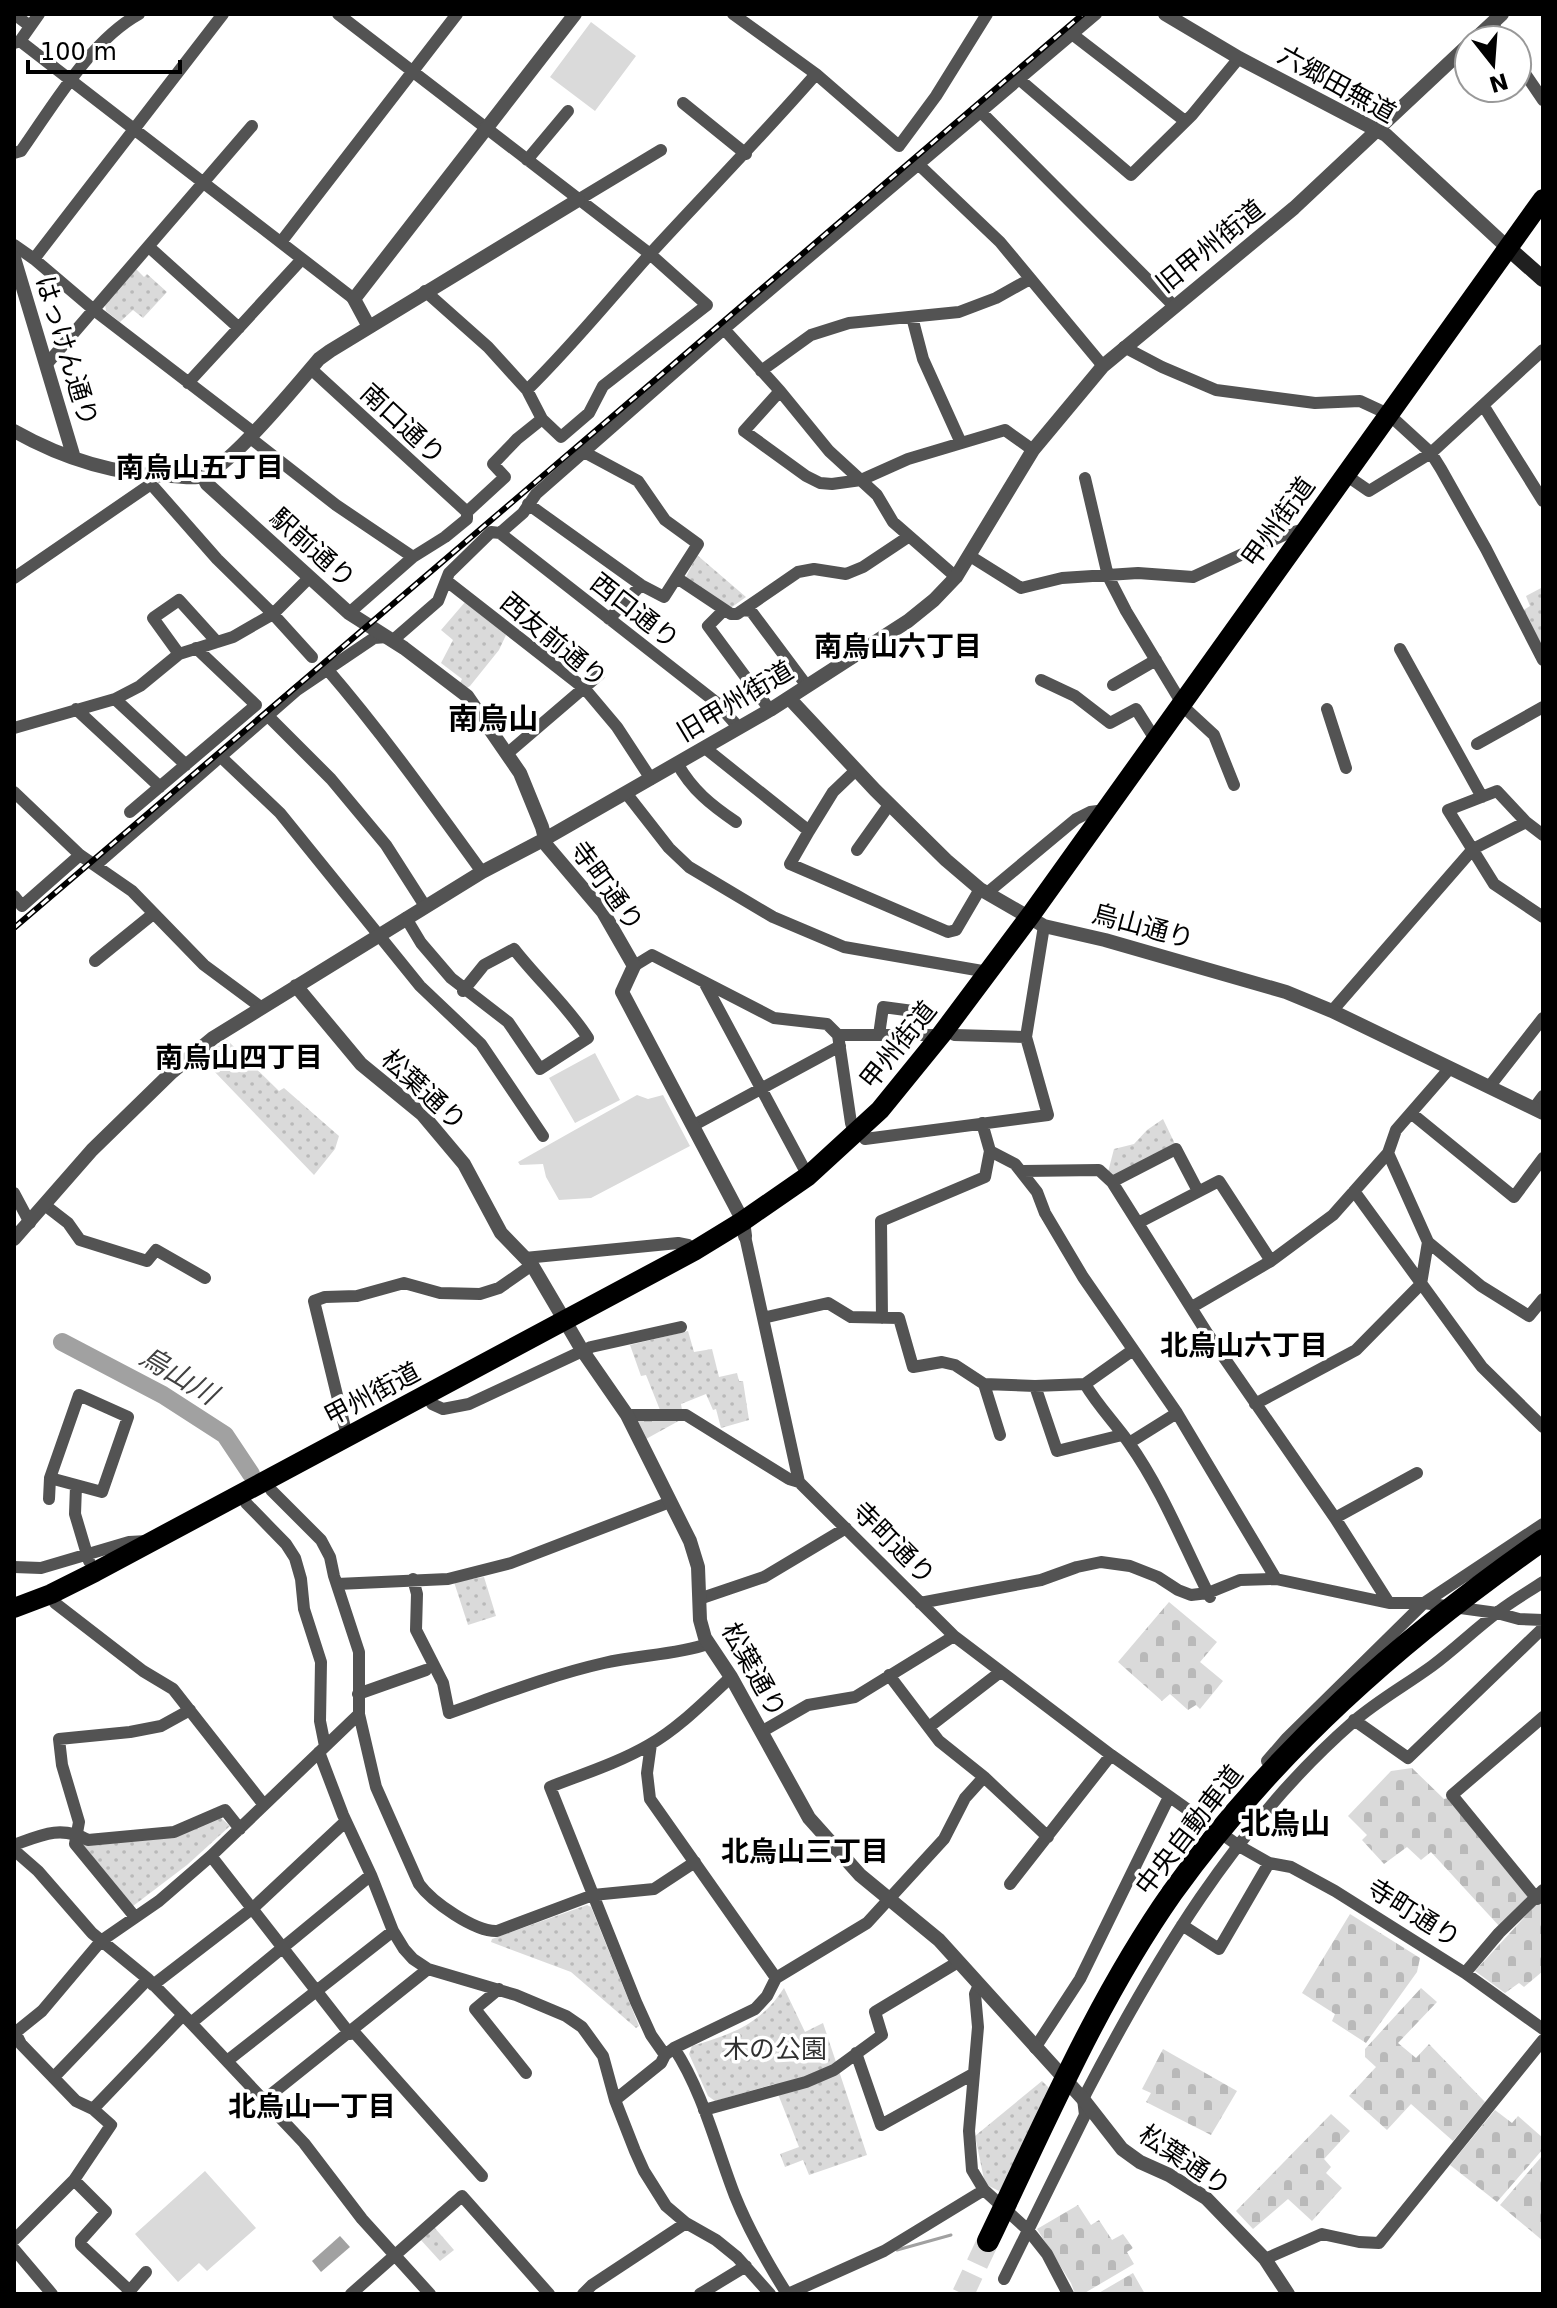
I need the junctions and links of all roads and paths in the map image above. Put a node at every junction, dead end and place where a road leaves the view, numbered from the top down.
1 (14, 14) edge
2 (39, 14) edge
3 (139, 14) edge
4 (223, 14) edge
5 (338, 14) edge
6 (457, 14) edge
7 (575, 14) edge
8 (733, 14) edge
9 (987, 14) edge
10 (1096, 14) edge
11 (1165, 14) edge
12 (30, 26) junction
13 (1072, 34) junction
14 (17, 42) edge
15 (1239, 58) junction
16 (1453, 59) edge
17 (412, 73) junction
18 (816, 74) junction
19 (1020, 80) junction
20 (71, 81) junction
21 (683, 103) dead end
22 (568, 111) dead end
23 (980, 111) junction
24 (1185, 121) junction
25 (252, 126) dead end
26 (488, 129) junction
27 (133, 130) junction
28 (1375, 131) junction
29 (661, 150) dead end
30 (14, 153) edge
31 (746, 154) junction
32 (527, 160) junction
33 (917, 163) junction
34 (205, 183) junction
35 (1543, 199) edge
36 (578, 200) junction
37 (1543, 217) edge
38 (281, 242) junction
39 (14, 245) edge
40 (149, 247) junction
41 (1512, 251) junction
42 (650, 254) junction
43 (14, 258) edge
44 (34, 259) junction
45 (302, 259) junction
46 (1030, 279) junction
47 (1543, 279) edge
48 (18, 291) edge
49 (425, 291) junction
50 (354, 299) junction
51 (1174, 306) junction
52 (94, 310) junction
53 (912, 317) junction
54 (368, 325) junction
55 (239, 328) junction
56 (724, 329) junction
57 (1124, 347) junction
58 (1543, 350) edge
59 (46, 365) junction
60 (1103, 366) junction
61 (311, 369) junction
62 (761, 371) junction
63 (188, 383) junction
64 (527, 390) junction
65 (780, 391) junction
66 (1483, 405) junction
67 (1392, 418) junction
68 (542, 419) junction
69 (14, 431) edge
70 (251, 434) junction
71 (961, 443) junction
72 (1033, 450) junction
73 (584, 452) junction
74 (1431, 453) junction
75 (74, 458) junction
76 (203, 476) junction
77 (1085, 478) dead end
78 (151, 480) junction
79 (861, 480) junction
80 (1353, 480) junction
81 (1543, 501) edge
82 (528, 504) junction
83 (467, 512) junction
84 (1305, 529) junction
85 (500, 533) junction
86 (908, 537) junction
87 (970, 556) junction
88 (413, 557) junction
89 (1108, 576) junction
90 (956, 577) junction
91 (14, 578) edge
92 (309, 578) junction
93 (677, 578) junction
94 (448, 582) junction
95 (641, 585) junction
96 (724, 610) junction
97 (743, 610) junction
98 (349, 613) junction
99 (273, 614) junction
100 (609, 619) junction
101 (390, 639) junction
102 (217, 642) junction
103 (196, 648) junction
104 (1400, 649) dead end
105 (179, 654) junction
106 (312, 657) dead end
107 (1156, 660) junction
108 (1543, 660) edge
109 (327, 669) junction
110 (599, 675) dead end
111 (1041, 680) dead end
112 (1113, 685) dead end
113 (807, 686) junction
114 (585, 689) junction
115 (789, 698) junction
116 (115, 699) junction
117 (1184, 706) junction
118 (1543, 707) edge
119 (76, 709) junction
120 (1327, 709) dead end
121 (770, 710) junction
122 (268, 716) junction
123 (14, 728) edge
124 (739, 728) junction
125 (1155, 739) junction
126 (1477, 744) dead end
127 (705, 748) junction
128 (508, 753) junction
129 (221, 757) junction
130 (677, 763) junction
131 (186, 765) junction
132 (1346, 768) dead end
133 (856, 770) junction
134 (651, 779) junction
135 (1234, 785) dead end
136 (160, 787) junction
137 (14, 792) edge
138 (626, 793) junction
139 (1482, 797) junction
140 (889, 805) junction
141 (1105, 810) junction
142 (130, 812) dead end
143 (736, 822) dead end
144 (1526, 822) junction
145 (809, 831) junction
146 (1543, 835) edge
147 (545, 839) junction
148 (1473, 849) junction
149 (857, 850) dead end
150 (80, 855) junction
151 (96, 865) junction
152 (482, 872) junction
153 (983, 891) junction
154 (14, 896) edge
155 (425, 906) junction
156 (153, 914) junction
157 (1543, 917) edge
158 (406, 918) junction
159 (1037, 921) junction
160 (377, 935) junction
161 (95, 961) dead end
162 (634, 966) junction
163 (988, 972) junction
164 (704, 982) junction
165 (296, 986) junction
166 (463, 991) junction
167 (262, 1008) junction
168 (1332, 1011) junction
169 (928, 1013) dead end
170 (1543, 1018) edge
171 (879, 1035) junction
172 (948, 1035) junction
173 (1026, 1037) junction
174 (839, 1040) junction
175 (1450, 1068) junction
176 (1489, 1087) junction
177 (760, 1088) junction
178 (1540, 1106) edge
179 (1411, 1113) junction
180 (982, 1123) junction
181 (694, 1125) junction
182 (543, 1136) dead end
183 (860, 1136) junction
184 (990, 1151) junction
185 (1388, 1153) junction
186 (1543, 1158) edge
187 (1023, 1171) junction
188 (808, 1176) junction
189 (1112, 1182) junction
190 (1198, 1191) junction
191 (1354, 1191) junction
192 (14, 1193) edge
193 (46, 1206) junction
194 (30, 1223) junction
195 (1138, 1223) junction
196 (744, 1228) junction
197 (14, 1239) edge
198 (1428, 1242) junction
199 (694, 1251) junction
200 (1271, 1261) junction
201 (528, 1262) junction
202 (205, 1278) dead end
203 (1421, 1284) junction
204 (1543, 1299) edge
205 (1192, 1307) junction
206 (763, 1318) junction
207 (882, 1318) junction
208 (568, 1326) junction
209 (681, 1327) dead end
210 (582, 1350) junction
211 (1133, 1350) junction
212 (984, 1384) junction
213 (1085, 1384) junction
214 (1035, 1386) junction
215 (432, 1404) junction
216 (1255, 1404) junction
217 (1177, 1413) junction
218 (627, 1415) junction
219 (1543, 1427) edge
220 (1000, 1435) dead end
221 (347, 1436) junction
222 (1126, 1439) junction
223 (1417, 1473) dead end
224 (50, 1478) junction
225 (799, 1482) junction
226 (76, 1486) junction
227 (271, 1490) junction
228 (49, 1499) dead end
229 (670, 1502) junction
230 (246, 1503) junction
231 (1335, 1518) junction
232 (1543, 1524) edge
233 (846, 1528) junction
234 (1543, 1540) edge
235 (1543, 1558) edge
236 (90, 1564) junction
237 (14, 1567) edge
238 (41, 1568) junction
239 (413, 1579) junction
240 (1276, 1579) junction
241 (1543, 1582) edge
242 (337, 1584) junction
243 (1209, 1595) junction
244 (53, 1599) junction
245 (699, 1599) junction
246 (920, 1603) junction
247 (1389, 1603) junction
248 (1424, 1603) junction
249 (14, 1608) edge
250 (1497, 1613) junction
251 (14, 1619) edge
252 (1543, 1620) edge
253 (1543, 1628) edge
254 (954, 1636) junction
255 (708, 1644) junction
256 (426, 1670) dead end
257 (999, 1673) junction
258 (889, 1675) junction
259 (731, 1677) junction
260 (358, 1694) junction
261 (190, 1710) junction
262 (359, 1714) junction
263 (1542, 1719) edge
264 (1354, 1720) junction
265 (929, 1727) junction
266 (761, 1732) junction
267 (651, 1744) junction
268 (322, 1749) junction
269 (1111, 1755) junction
270 (984, 1777) junction
271 (1169, 1797) junction
272 (264, 1805) junction
273 (345, 1822) junction
274 (1211, 1827) junction
275 (240, 1829) junction
276 (77, 1833) junction
277 (1048, 1837) junction
278 (1239, 1846) junction
279 (14, 1847) edge
280 (211, 1856) junction
281 (695, 1862) junction
282 (1269, 1863) junction
283 (371, 1875) junction
284 (1010, 1884) dead end
285 (1540, 1894) edge
286 (593, 1895) junction
287 (890, 1900) junction
288 (253, 1908) junction
289 (135, 1917) junction
290 (1182, 1925) junction
291 (393, 1931) junction
292 (101, 1941) junction
293 (284, 1949) junction
294 (958, 1962) junction
295 (428, 1969) junction
296 (1465, 1973) junction
297 (776, 1978) junction
298 (150, 1982) junction
299 (979, 1985) junction
300 (499, 1989) junction
301 (317, 1991) junction
302 (187, 2019) junction
303 (1543, 2029) edge
304 (352, 2032) junction
305 (16, 2039) edge
306 (1543, 2040) edge
307 (1035, 2048) junction
308 (670, 2052) junction
309 (856, 2053) junction
310 (227, 2061) junction
311 (1057, 2071) junction
312 (526, 2073) dead end
313 (973, 2074) junction
314 (54, 2077) junction
315 (1083, 2099) junction
316 (264, 2100) junction
317 (615, 2100) junction
318 (93, 2109) junction
319 (704, 2110) junction
320 (482, 2176) dead end
321 (74, 2180) junction
322 (984, 2190) junction
323 (686, 2223) junction
324 (1028, 2230) junction
325 (14, 2240) edge
326 (15, 2254) edge
327 (394, 2254) junction
328 (1265, 2259) junction
329 (746, 2266) junction
330 (146, 2272) dead end
331 (1004, 2279) dead end
332 (128, 2292) edge
333 (542, 2292) edge
334 (48, 2293) edge
335 (351, 2294) edge
336 (430, 2294) edge
337 (583, 2294) edge
338 (700, 2294) edge
339 (770, 2294) edge
340 (787, 2294) edge
341 (1068, 2294) edge
342 (1288, 2294) edge

1 - 12 street
2 - 12 street
3 - 20 street
4 - 27 street
5 - 17 street
6 - 17 street
7 - 26 street
8 - 18 street
9 - 18 street
10 - 13 street
11 - 15 street, 六郷田無道
12 - 14 street
13 - 19 street
13 - 24 street
14 - 20 street
15 - 24 street
15 - 28 street, 六郷田無道
16 - 28 street, 旧甲州街道
17 - 26 street
17 - 38 street
18 - 31 street
19 - 23 street
19 - 24 street
20 - 27 street
20 - 30 street
21 - 31 street
22 - 32 street
23 - 33 street
23 - 51 street
25 - 34 street
26 - 32 street
26 - 50 street
27 - 34 street
27 - 44 street
28 - 41 street, 六郷田無道
28 - 51 street, 旧甲州街道
29 - 36 street
31 - 42 street
32 - 36 street
33 - 46 street
33 - 56 street
34 - 38 street
34 - 40 street
35 - 41 highway, 甲州街道
36 - 42 street
36 - 49 street
37 - 41 highway, 甲州街道
38 - 45 street
39 - 44 street
40 - 52 street
40 - 55 street
41 - 47 main road
41 - 67 highway, 甲州街道
42 - 64 street
42 - 68 street
43 - 48 street, はっけん通り
44 - 52 street
45 - 50 street
45 - 55 street
46 - 53 street
46 - 60 street
48 - 59 street, はっけん通り
49 - 54 street
49 - 64 street
50 - 54 street
51 - 57 street, 旧甲州街道
52 - 59 street
52 - 63 street
53 - 62 street
53 - 71 street
54 - 61 street
55 - 63 street
56 - 62 street
56 - 73 street
57 - 60 street, 旧甲州街道
57 - 67 street
58 - 66 street
59 - 75 street, はっけん通り
60 - 72 street, 旧甲州街道
61 - 70 street
61 - 83 street, 南口通り
62 - 65 street
63 - 70 street
64 - 68 street
65 - 79 street
65 - 79 street
66 - 74 street
66 - 81 street
67 - 74 street
67 - 80 highway, 甲州街道
67 - 84 highway, 甲州街道
68 - 83 street
69 - 75 street
70 - 76 street
70 - 88 street
71 - 72 street
71 - 79 street
72 - 87 street, 旧甲州街道
73 - 82 street
73 - 93 street
74 - 80 street
74 - 108 street
75 - 78 street
76 - 78 street
76 - 92 street, 駅前通り
77 - 89 street
78 - 91 street
78 - 99 street
79 - 86 street
80 - 117 highway, 甲州街道
82 - 85 street
82 - 95 street
83 - 88 street
84 - 89 street
84 - 117 highway, 甲州街道
85 - 94 street
85 - 100 street, 西口通り
86 - 90 street
86 - 97 street
87 - 89 street
87 - 90 street, 旧甲州街道
88 - 98 street
89 - 107 street
90 - 113 street, 旧甲州街道
92 - 98 street, 駅前通り
92 - 99 street
93 - 95 street
93 - 96 street
94 - 101 street
94 - 114 street, 西友前通り
95 - 100 street
96 - 97 street
96 - 121 street
97 - 113 street
98 - 101 street, 駅前通り
99 - 102 street
99 - 106 street
100 - 124 street, 西口通り
101 - 109 street
101 - 128 street
102 - 103 street
102 - 105 street
103 - 105 street
103 - 131 street
104 - 139 street
105 - 116 street
107 - 112 street
107 - 117 street
109 - 122 street
109 - 152 street
110 - 114 street
111 - 125 street
113 - 115 street, 旧甲州街道
114 - 128 street
114 - 134 street, 西友前通り
115 - 121 street, 旧甲州街道
115 - 133 street, 烏山通り
116 - 119 street
116 - 131 street
117 - 125 highway, 甲州街道
117 - 135 street
117 - 159 highway, 甲州街道
118 - 126 street
119 - 123 street
119 - 136 street
120 - 132 street
121 - 124 street, 旧甲州街道
122 - 129 street
122 - 155 street
124 - 127 street, 旧甲州街道
125 - 141 highway, 甲州街道
127 - 130 street, 旧甲州街道
127 - 145 street
128 - 147 street
129 - 151 street
129 - 160 street
130 - 134 street, 旧甲州街道
130 - 143 street
131 - 136 street
133 - 140 street, 烏山通り
133 - 145 street
134 - 138 street, 旧甲州街道
136 - 142 street
137 - 150 street
138 - 147 street, 旧甲州街道
138 - 163 street
139 - 144 street
139 - 148 street
140 - 149 street
140 - 153 street, 烏山通り
141 - 153 street
141 - 159 highway, 甲州街道
144 - 146 street
144 - 148 street
145 - 153 street
147 - 152 street, 旧甲州街道
147 - 162 street, 寺町通り
148 - 157 street
148 - 168 street
150 - 151 street
150 - 154 street
151 - 156 street
152 - 155 street, 旧甲州街道
153 - 159 street, 烏山通り
155 - 158 street, 旧甲州街道
156 - 161 street
156 - 167 street
158 - 160 street, 旧甲州街道
158 - 166 street
159 - 163 highway, 甲州街道
159 - 168 street, 烏山通り
159 - 172 highway, 甲州街道
159 - 173 street
160 - 165 street, 旧甲州街道
160 - 182 street
162 - 164 street
162 - 181 street, 寺町通り
163 - 172 highway, 甲州街道
164 - 174 street
164 - 177 street
165 - 167 street, 旧甲州街道
165 - 201 street, 松葉通り
166 - 166 street
167 - 193 street, 旧甲州街道
168 - 175 street, 烏山通り
169 - 171 street
170 - 176 street
171 - 172 street
171 - 174 street
172 - 173 street
172 - 183 highway, 甲州街道
173 - 180 street
174 - 177 street
174 - 183 street
175 - 176 street, 烏山通り
175 - 179 street
176 - 178 street, 烏山通り
177 - 181 street
177 - 188 street
179 - 185 street
179 - 186 street
180 - 183 street
180 - 184 street
181 - 196 street, 寺町通り
183 - 188 highway, 甲州街道
183 - 196 highway, 甲州街道
184 - 187 street
184 - 207 street
185 - 191 street
185 - 198 street
187 - 189 street
187 - 211 street
188 - 196 highway, 甲州街道
189 - 190 street
189 - 195 street
190 - 195 street
190 - 200 street
191 - 200 street
191 - 203 street
192 - 194 street
193 - 194 street, 旧甲州街道
193 - 202 street
194 - 197 street, 旧甲州街道
195 - 205 street
196 - 199 highway, 甲州街道
196 - 206 street, 寺町通り
196 - 208 highway, 甲州街道
198 - 203 street
198 - 204 street
199 - 201 street
199 - 208 highway, 甲州街道
200 - 205 street
201 - 208 street, 松葉通り
201 - 221 street
203 - 216 street
203 - 219 street
205 - 216 street
206 - 207 street
206 - 225 street, 寺町通り
207 - 212 street
208 - 210 street, 松葉通り
208 - 215 highway, 甲州街道
208 - 221 highway, 甲州街道
209 - 210 street
210 - 215 street
210 - 218 street, 松葉通り
211 - 213 street
211 - 217 street
212 - 214 street
212 - 220 street
213 - 214 street
213 - 222 street
214 - 222 street
215 - 227 highway, 甲州街道
216 - 231 street
217 - 222 street
217 - 240 street
218 - 225 street
218 - 229 street, 松葉通り
221 - 236 highway, 甲州街道
222 - 243 street
223 - 231 street
224 - 226 street
224 - 226 street
224 - 228 street
225 - 233 street, 寺町通り
226 - 236 street
227 - 230 highway, 甲州街道
227 - 242 street
229 - 239 street
229 - 245 street, 松葉通り
230 - 244 highway, 甲州街道
230 - 268 street
231 - 247 street
232 - 248 street
233 - 245 street
233 - 246 street, 寺町通り
234 - 235 highway, 中央自動車道
236 - 238 street
236 - 244 highway, 甲州街道
237 - 238 street
238 - 244 street
239 - 242 street
239 - 255 street
240 - 243 street
240 - 247 street
241 - 250 street
242 - 260 street
243 - 246 street
244 - 249 highway, 甲州街道
244 - 251 highway, 甲州街道
244 - 261 street
245 - 255 street, 松葉通り
246 - 254 street, 寺町通り
247 - 248 street
248 - 250 street
248 - 274 street
250 - 252 street
250 - 264 street
253 - 264 street
254 - 257 street, 寺町通り
254 - 258 street
255 - 259 street, 松葉通り
256 - 260 street
257 - 265 street
257 - 269 street, 寺町通り
258 - 265 street
258 - 266 street
259 - 266 street, 松葉通り
259 - 267 street
260 - 262 street
261 - 272 street
261 - 276 street
262 - 268 street
262 - 286 street
263 - 285 street
264 - 278 street
265 - 270 street
266 - 287 street, 松葉通り
267 - 281 street
267 - 286 street
268 - 272 street
268 - 273 street
269 - 271 street, 寺町通り
269 - 277 street
270 - 277 street
270 - 287 street
271 - 274 street, 寺町通り
271 - 307 street
272 - 275 street
273 - 283 street
273 - 288 street
274 - 278 street, 寺町通り
274 - 311 street
275 - 276 street
275 - 280 street
276 - 279 street
276 - 289 street
277 - 284 street
278 - 282 street, 寺町通り
278 - 290 street
279 - 292 street
280 - 288 street
280 - 289 street
281 - 286 street
281 - 297 street
282 - 290 street
282 - 296 street, 寺町通り
283 - 291 street
283 - 293 street
285 - 296 street
286 - 308 street
287 - 294 street, 松葉通り
287 - 297 street
288 - 293 street
288 - 298 street
289 - 292 street
290 - 315 street
291 - 295 street
291 - 301 street
292 - 298 street
292 - 305 street
293 - 301 street
293 - 302 street
294 - 299 street, 松葉通り
294 - 309 street
295 - 300 street
295 - 304 street
296 - 303 street, 寺町通り
297 - 308 street
298 - 302 street
298 - 314 street
299 - 307 street, 松葉通り
299 - 313 street
300 - 312 street
300 - 317 street
301 - 304 street
301 - 310 street
302 - 310 street
302 - 318 street
304 - 316 street
304 - 320 street
305 - 314 street
306 - 328 street
307 - 311 street, 松葉通り
308 - 317 street
308 - 319 street
309 - 313 street
309 - 319 street
310 - 316 street
311 - 315 street, 松葉通り
313 - 322 street
314 - 318 street
315 - 324 street
315 - 328 street, 松葉通り
316 - 327 street
317 - 323 street
318 - 321 street
319 - 340 street
321 - 325 street
321 - 332 street
322 - 324 street
322 - 340 street
323 - 329 street
323 - 337 street
324 - 331 street
324 - 341 street
326 - 334 street
327 - 333 street
327 - 335 street
327 - 336 street
328 - 342 street, 松葉通り
329 - 338 street
329 - 339 street
330 - 332 street

